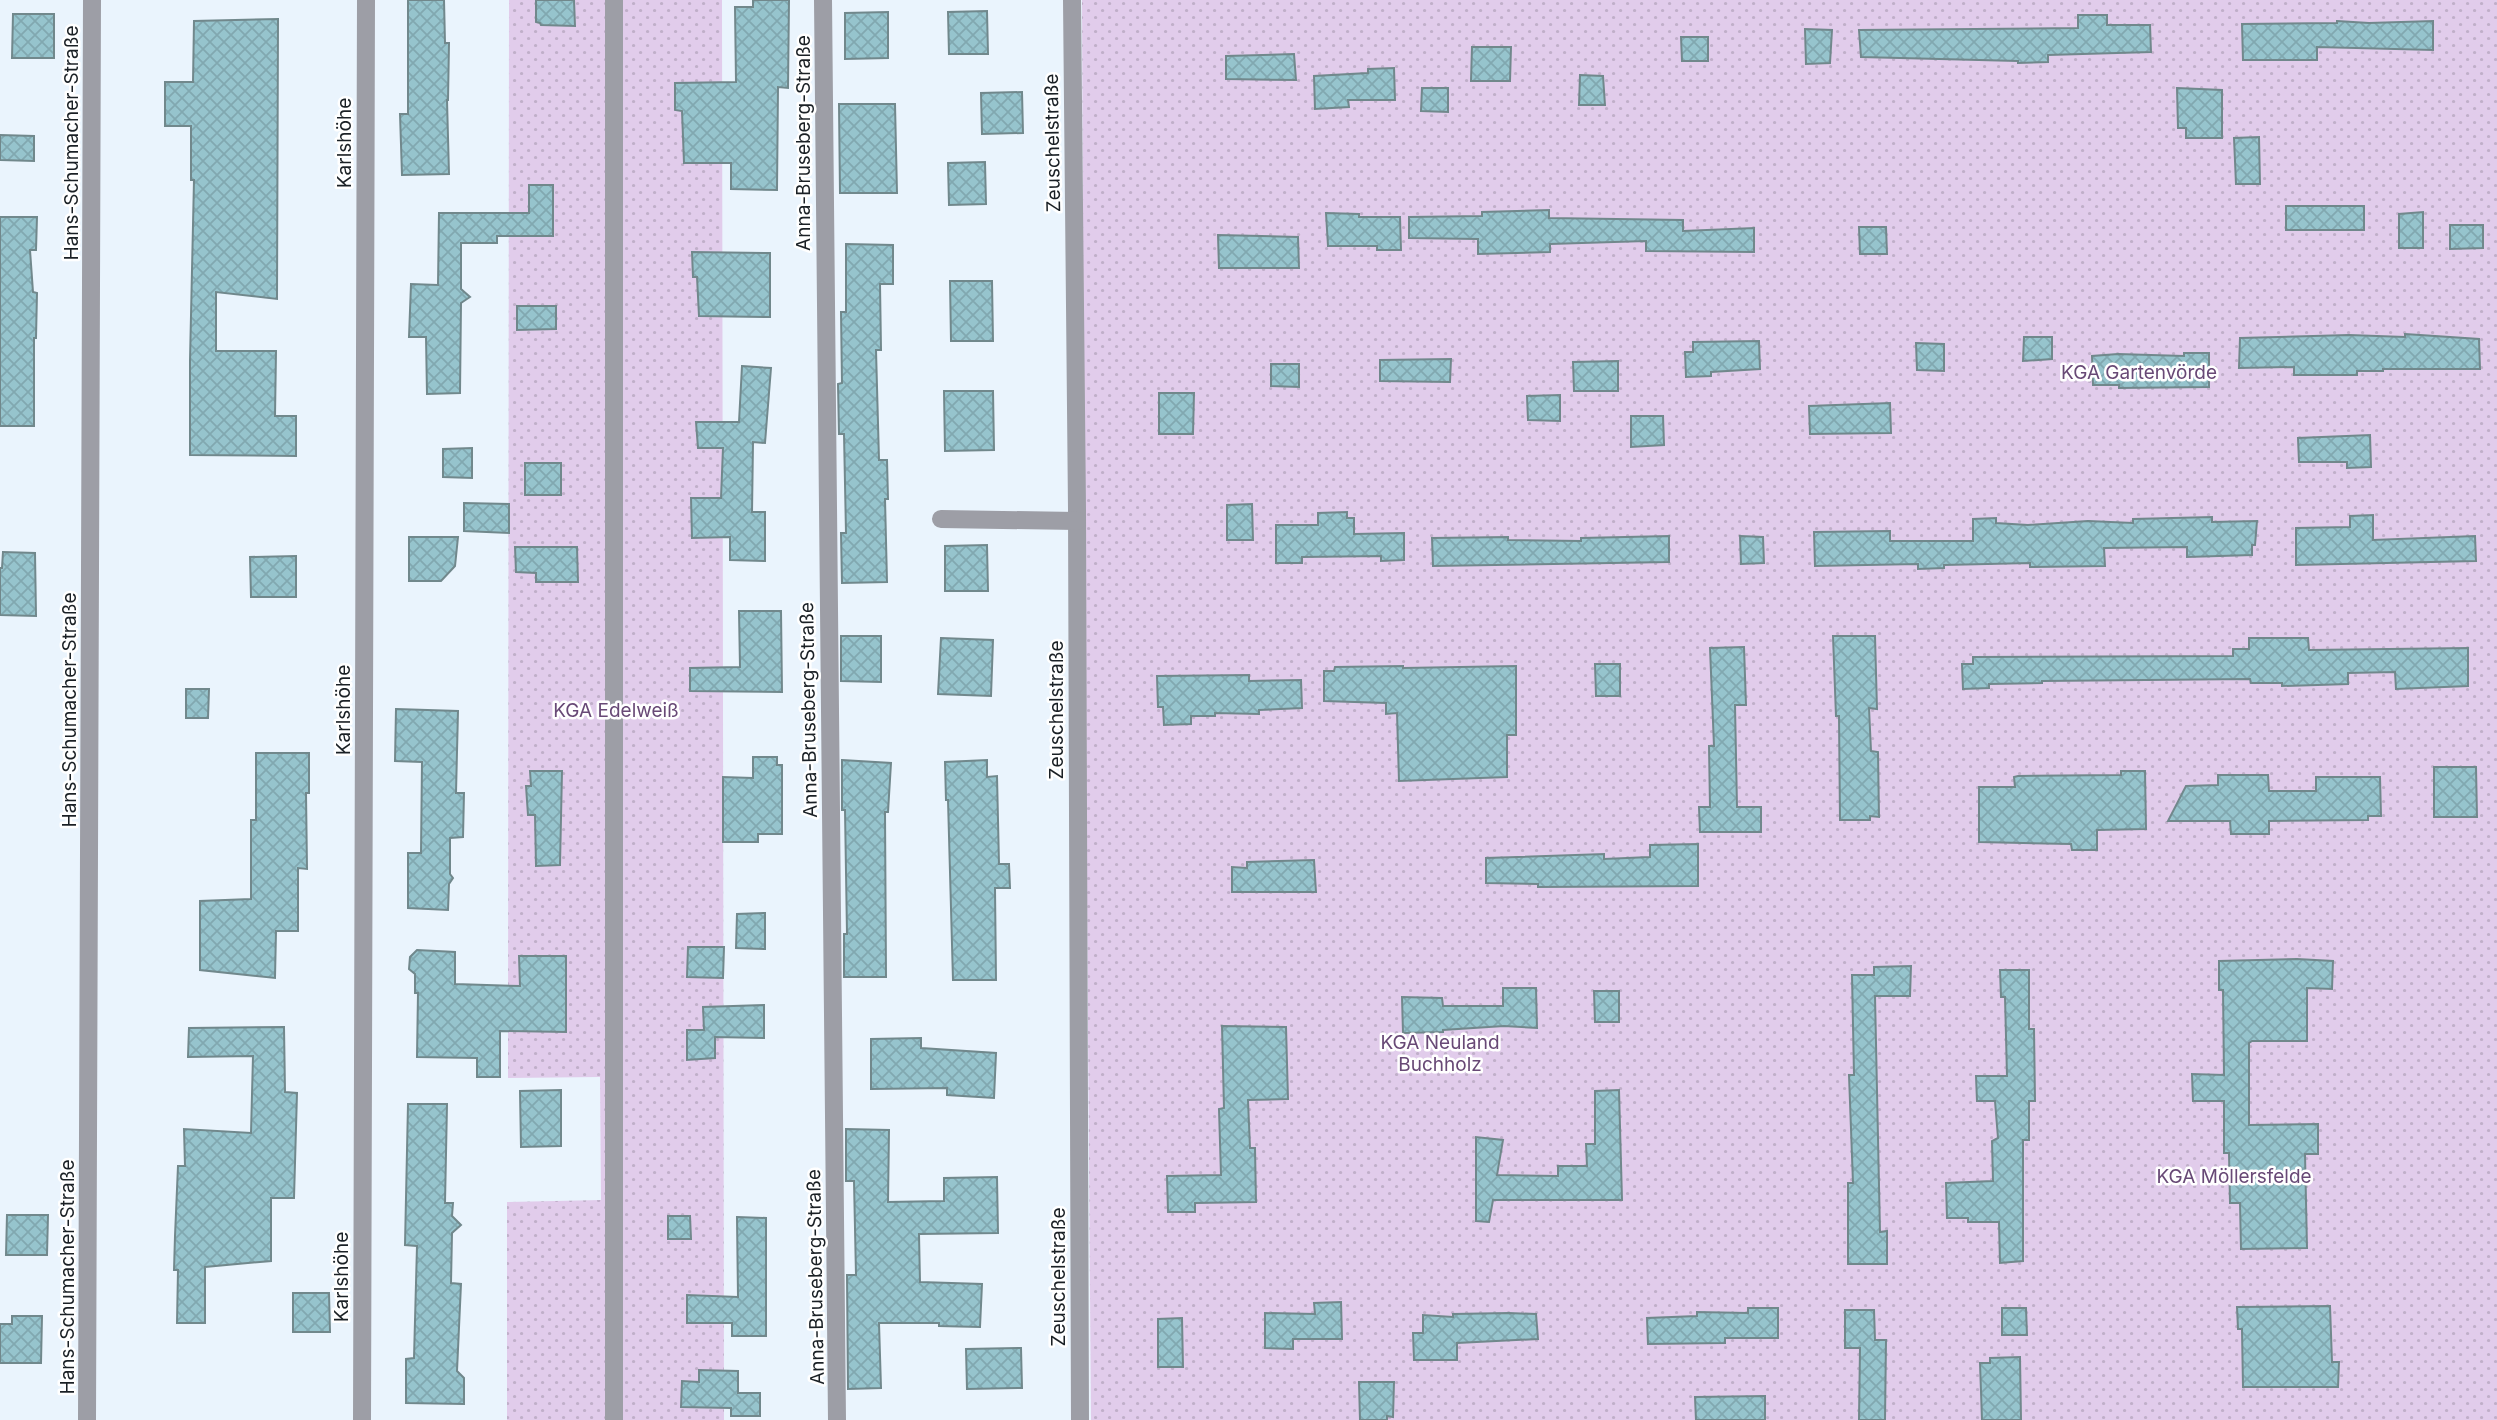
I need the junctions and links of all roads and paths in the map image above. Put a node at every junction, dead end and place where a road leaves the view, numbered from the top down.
1 (92, 0) edge
2 (366, 0) edge
3 (614, 0) edge
4 (823, 0) edge
5 (1072, 0) edge
6 (941, 519) dead end
7 (1077, 521) junction
8 (87, 1420) edge
9 (362, 1420) edge
10 (614, 1420) edge
11 (838, 1420) edge
12 (1080, 1420) edge

1 - 8 street, Hans-Schumacher-Straße
2 - 9 street, Karlshöhe
3 - 10 street
4 - 11 street, Anna-Bruseberg-Straße
5 - 7 street, Zeuschelstraße
6 - 7 street
7 - 12 street, Zeuschelstraße

